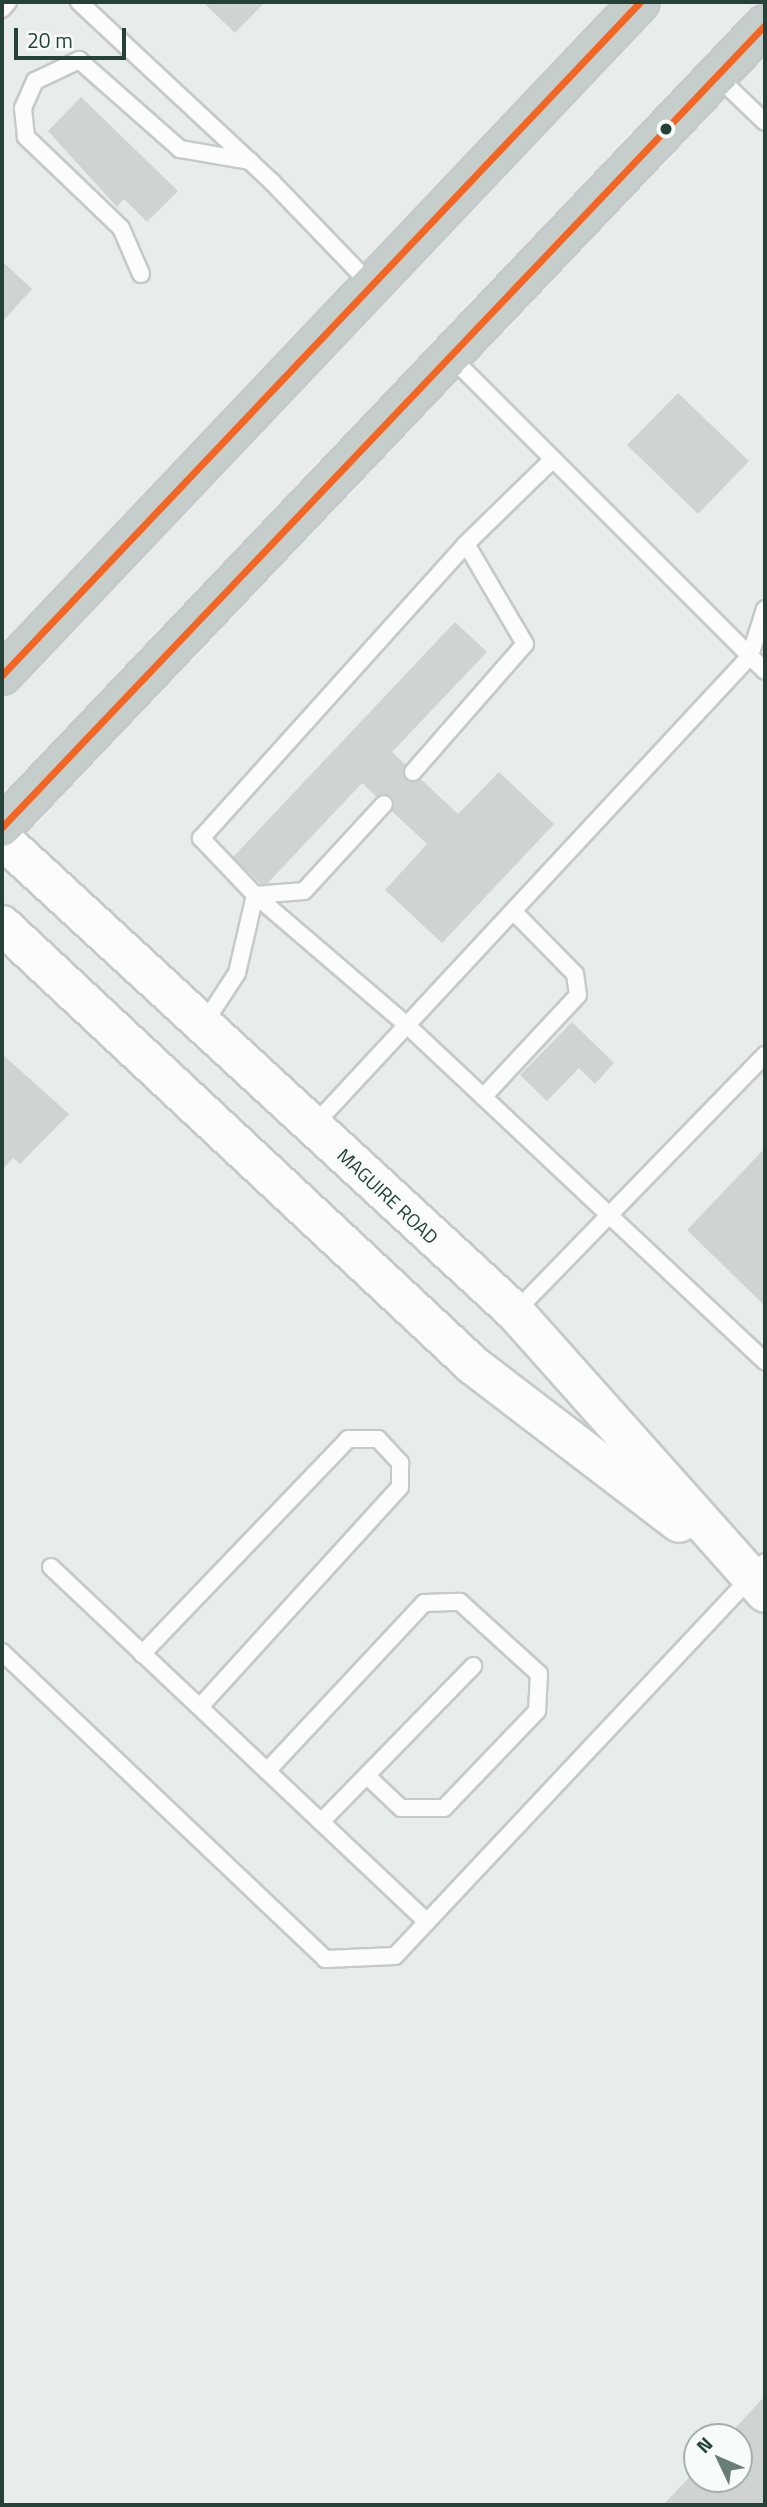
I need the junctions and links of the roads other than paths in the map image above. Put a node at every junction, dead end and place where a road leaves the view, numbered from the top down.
1 (8, 2) edge
2 (79, 2) edge
3 (640, 2) edge
4 (2, 9) edge
5 (765, 25) edge
6 (717, 76) junction
7 (765, 122) edge
8 (250, 161) junction
9 (141, 274) dead end
10 (372, 286) junction
11 (451, 358) junction
12 (552, 459) junction
13 (466, 544) junction
14 (765, 609) edge
15 (750, 656) junction
16 (765, 671) edge
17 (2, 675) edge
18 (413, 772) dead end
19 (384, 804) dead end
20 (2, 827) edge
21 (2, 839) edge
22 (255, 895) junction
23 (515, 913) junction
24 (2, 925) edge
25 (203, 1025) junction
26 (410, 1028) junction
27 (765, 1055) edge
28 (483, 1097) junction
29 (313, 1126) junction
30 (608, 1215) junction
31 (514, 1312) junction
32 (765, 1361) edge
33 (51, 1567) dead end
34 (760, 1577) edge
35 (2, 1651) edge
36 (142, 1654) junction
37 (472, 1666) dead end
38 (200, 1707) junction
39 (267, 1771) junction
40 (367, 1776) junction
41 (321, 1822) junction
42 (427, 1922) junction

1 - 4 lane
2 - 8 lane
3 - 10 highway
5 - 6 highway
6 - 7 lane
6 - 11 highway
8 - 9 lane
8 - 10 lane
10 - 17 highway
11 - 12 lane
11 - 20 highway
12 - 13 lane
12 - 15 lane
13 - 18 lane
13 - 22 lane
14 - 15 lane
15 - 16 lane
15 - 23 lane
19 - 22 lane
21 - 25 main road, MAGUIRE ROAD
22 - 25 lane
22 - 26 lane
23 - 26 lane
23 - 28 lane
24 - 34 main road
25 - 29 main road, MAGUIRE ROAD
26 - 28 lane
26 - 29 lane
27 - 30 lane
28 - 30 lane
29 - 31 main road, MAGUIRE ROAD
30 - 31 lane
30 - 32 lane
31 - 34 main road, MAGUIRE ROAD
33 - 36 lane
34 - 42 lane
35 - 42 lane
36 - 38 lane
36 - 38 lane
37 - 40 lane
38 - 39 lane
39 - 40 lane
39 - 41 lane
40 - 41 lane
41 - 42 lane

